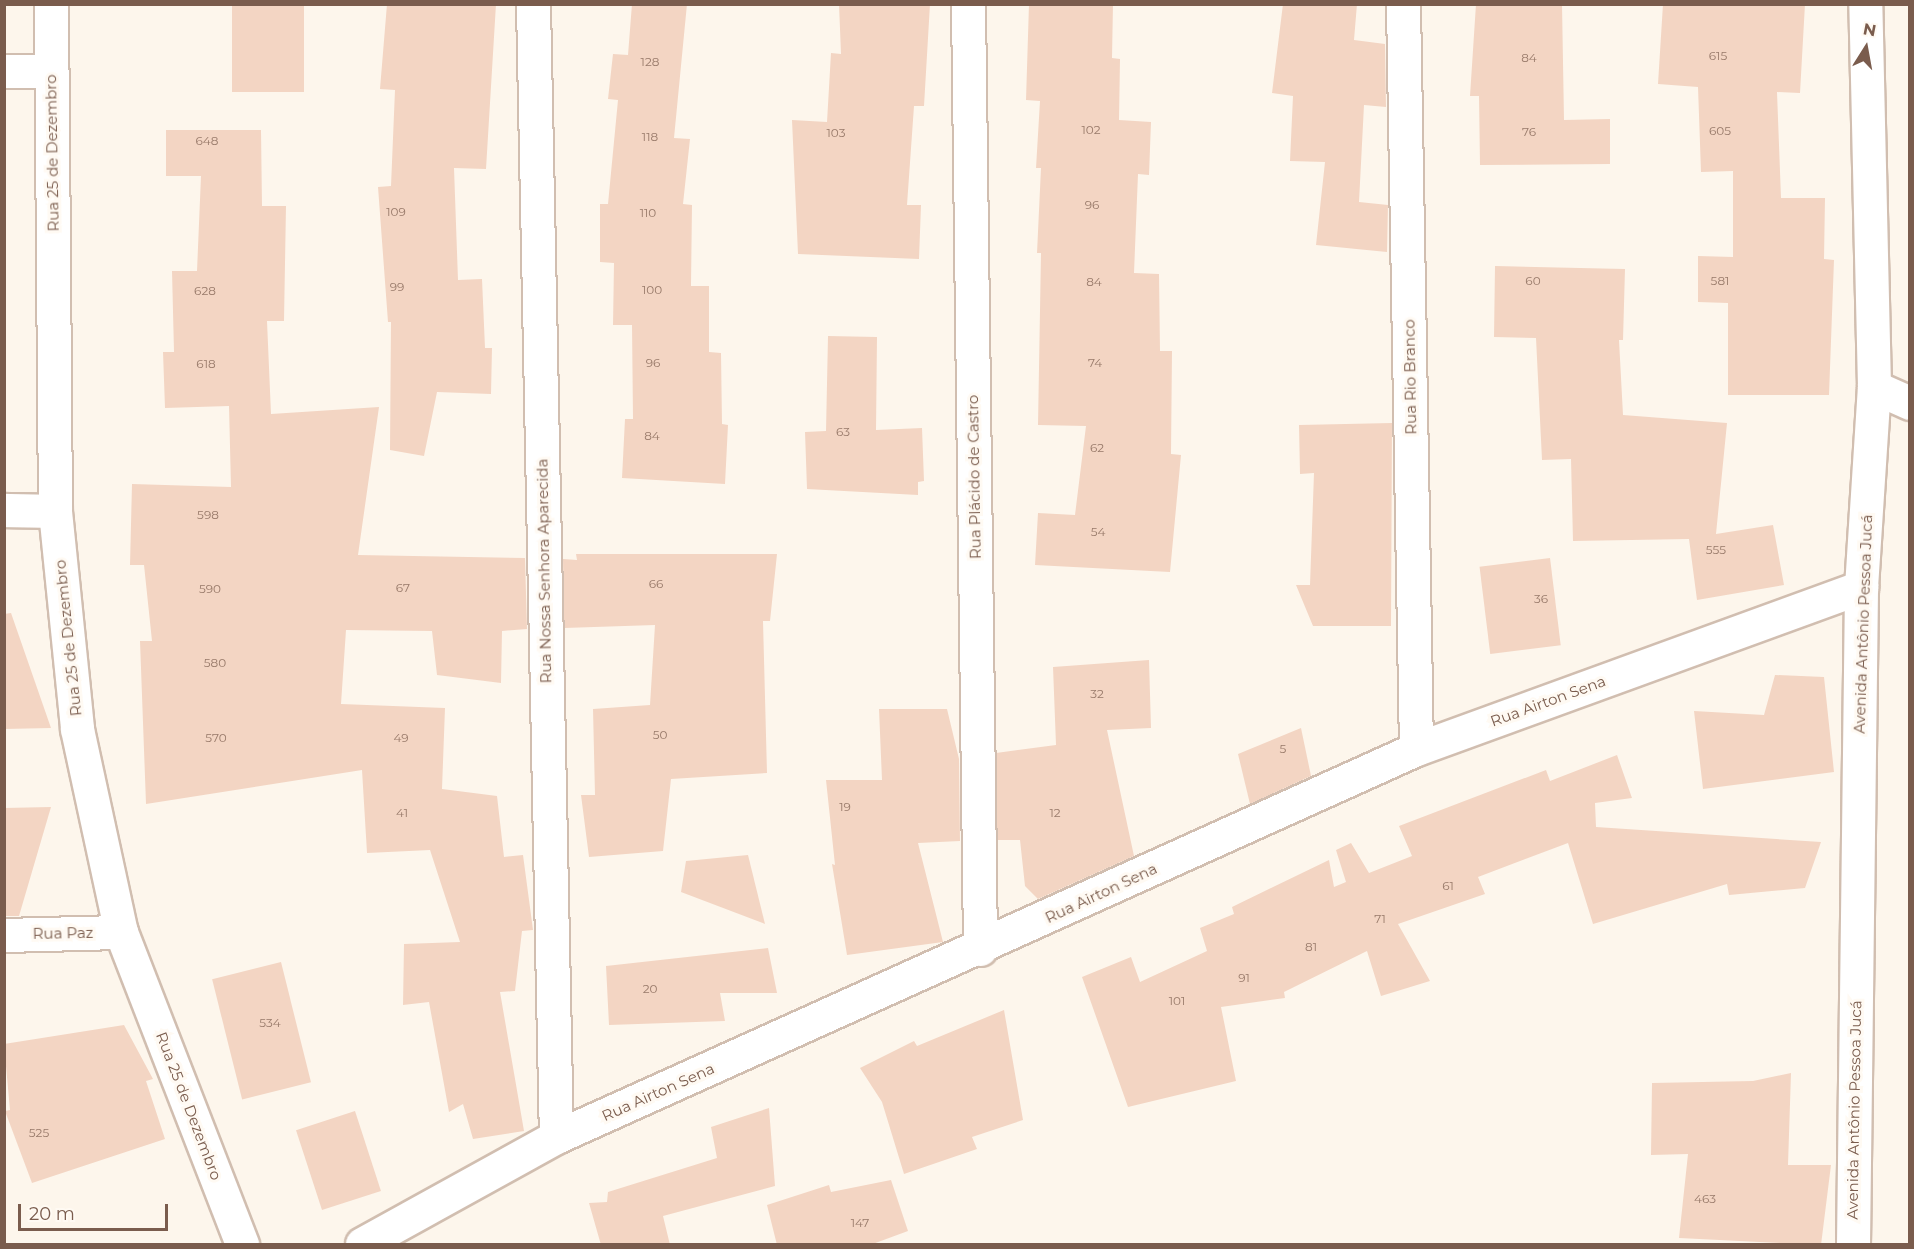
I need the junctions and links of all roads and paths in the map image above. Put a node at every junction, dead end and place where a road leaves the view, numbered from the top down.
1 (51, 4) edge
2 (533, 4) edge
3 (968, 4) edge
4 (1403, 4) edge
5 (1865, 4) edge
6 (4, 71) edge
7 (51, 71) junction
8 (1874, 387) junction
9 (1910, 403) edge
10 (4, 510) edge
11 (55, 511) junction
12 (1861, 587) junction
13 (1416, 749) junction
14 (121, 932) junction
15 (4, 935) edge
16 (980, 949) junction
17 (556, 1137) junction
18 (242, 1245) edge
19 (362, 1245) edge
20 (1853, 1245) edge

1 - 7 street, Rua 25 de Dezembro
2 - 17 street, Rua Nossa Senhora Aparecida
3 - 16 street, Rua Plácido de Castro
4 - 13 street, Rua Rio Branco
5 - 8 street, Avenida Antônio Pessoa Jucá
6 - 7 street
7 - 11 street, Rua 25 de Dezembro
8 - 9 street
8 - 12 street, Avenida Antônio Pessoa Jucá
10 - 11 street
11 - 14 street, Rua 25 de Dezembro
12 - 13 street, Rua Airton Sena
12 - 20 street, Avenida Antônio Pessoa Jucá
13 - 16 street, Rua Airton Sena
14 - 15 street, Rua Paz
14 - 18 street, Rua 25 de Dezembro
16 - 17 street, Rua Airton Sena
17 - 19 street, Rua Airton Sena

